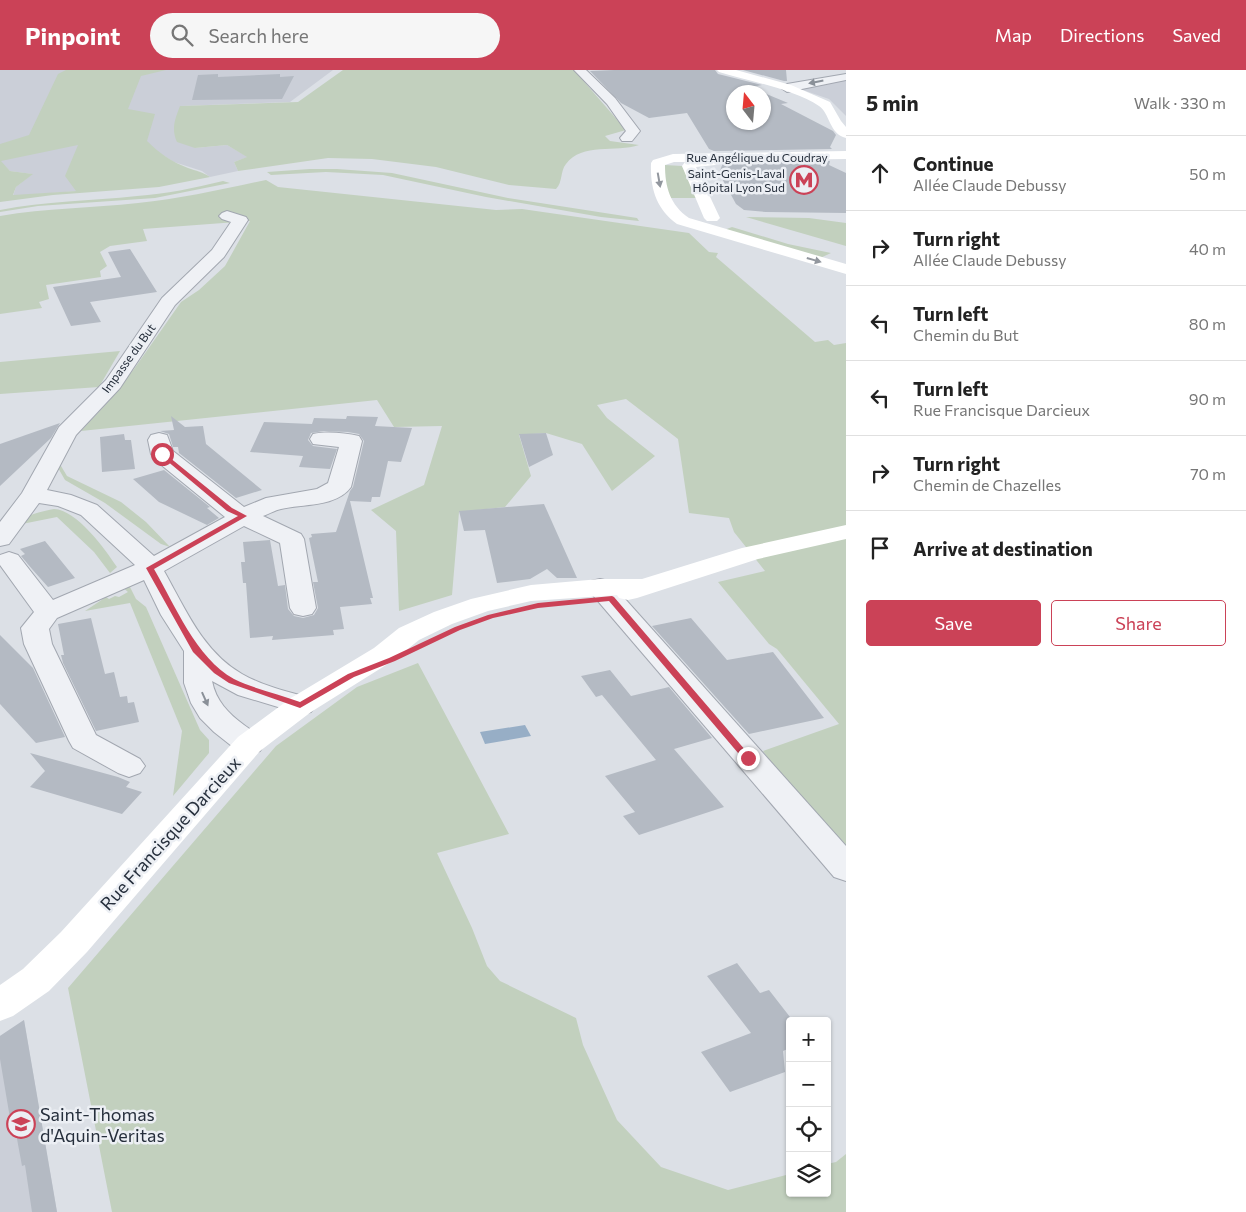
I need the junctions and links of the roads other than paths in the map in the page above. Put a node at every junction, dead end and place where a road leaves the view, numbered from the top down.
1 (580, 70) edge
2 (723, 70) edge
3 (846, 77) edge
4 (787, 88) junction
5 (846, 134) edge
6 (627, 138) dead end
7 (846, 155) edge
8 (846, 163) edge
9 (669, 211) junction
10 (710, 214) junction
11 (227, 216) dead end
12 (683, 221) junction
13 (846, 255) edge
14 (846, 269) edge
15 (321, 439) dead end
16 (158, 440) dead end
17 (33, 495) junction
18 (244, 516) junction
19 (846, 532) edge
20 (5, 549) edge
21 (150, 568) junction
22 (606, 592) junction
23 (303, 608) dead end
24 (48, 612) junction
25 (197, 652) junction
26 (300, 705) junction
27 (249, 744) junction
28 (129, 766) dead end
29 (846, 868) edge
30 (0, 1005) edge

1 - 6 street
2 - 4 street
3 -> 4 street
4 - 5 street
7 -> 9 street, Rue Angélique du Coudray
8 - 10 street, Rue Angélique du Coudray
9 - 10 street
9 - 12 street
10 - 12 street
10 - 13 street
11 - 17 street, Impasse du But
12 -> 14 street
15 - 18 street
16 - 18 street
17 - 20 street, Impasse du But
17 - 21 street
18 - 21 street
18 - 23 street
19 - 22 street, Rue Francisque Darcieux
20 - 24 street
21 - 24 street
21 - 25 street
22 - 26 street, Rue Francisque Darcieux
22 - 29 street
24 - 28 street
25 - 26 street
25 -> 27 street
26 - 27 street, Rue Francisque Darcieux
27 - 30 street, Rue Francisque Darcieux

